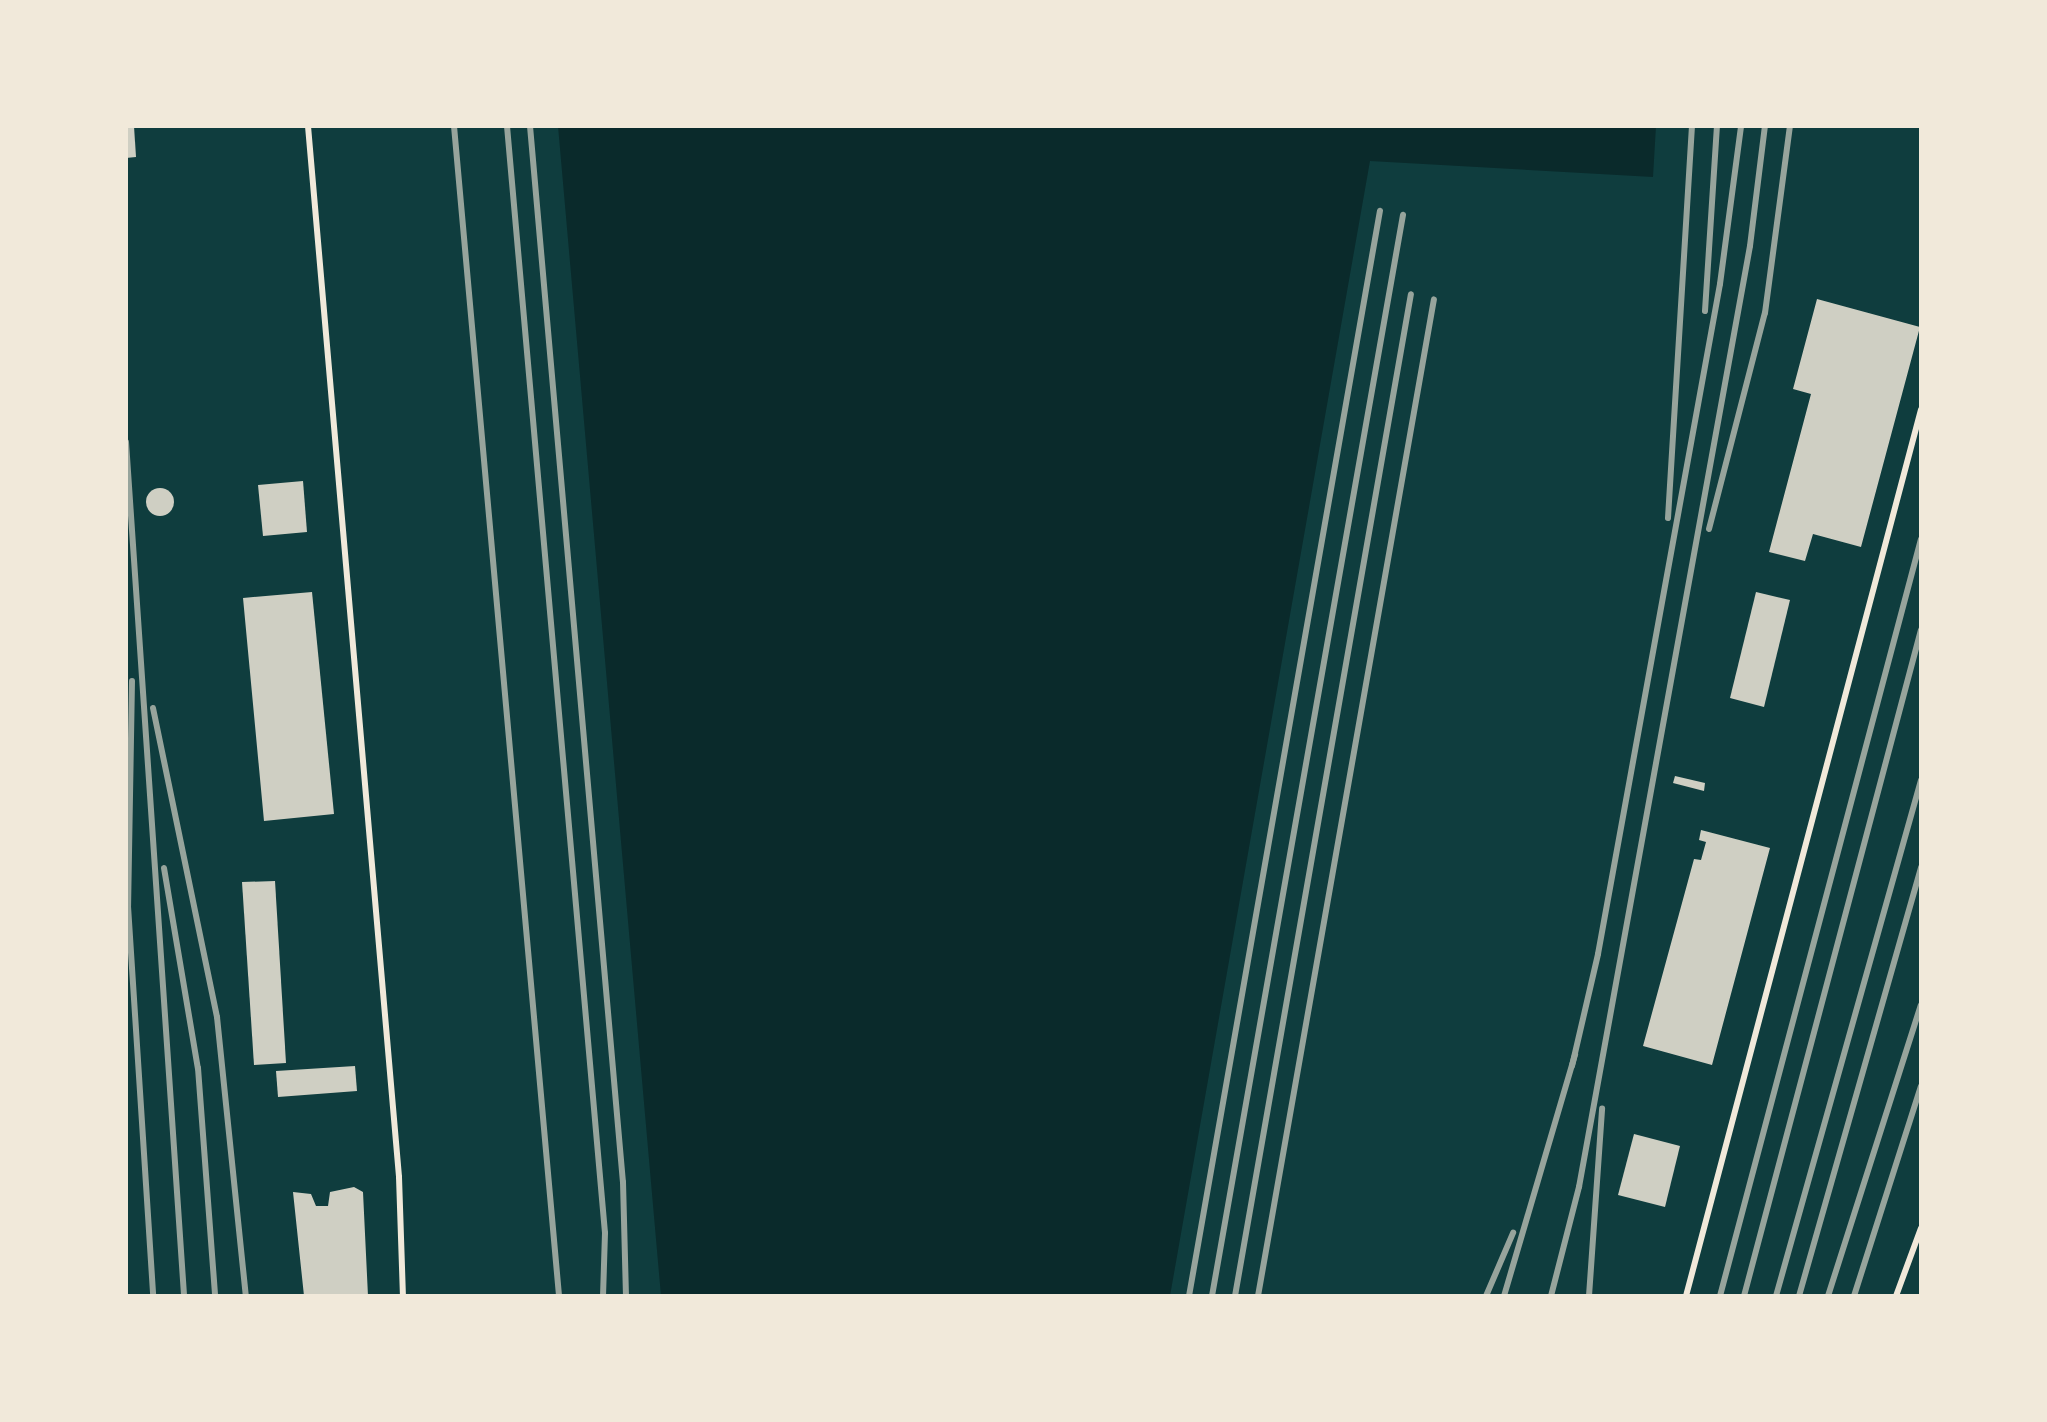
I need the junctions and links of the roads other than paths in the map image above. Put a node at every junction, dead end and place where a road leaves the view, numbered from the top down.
1 (308, 126) edge
2 (1921, 410) edge
3 (1921, 1228) edge
4 (403, 1296) edge
5 (1686, 1296) edge
6 (1896, 1296) edge

1 - 4 lane
2 - 5 lane
3 - 6 lane

